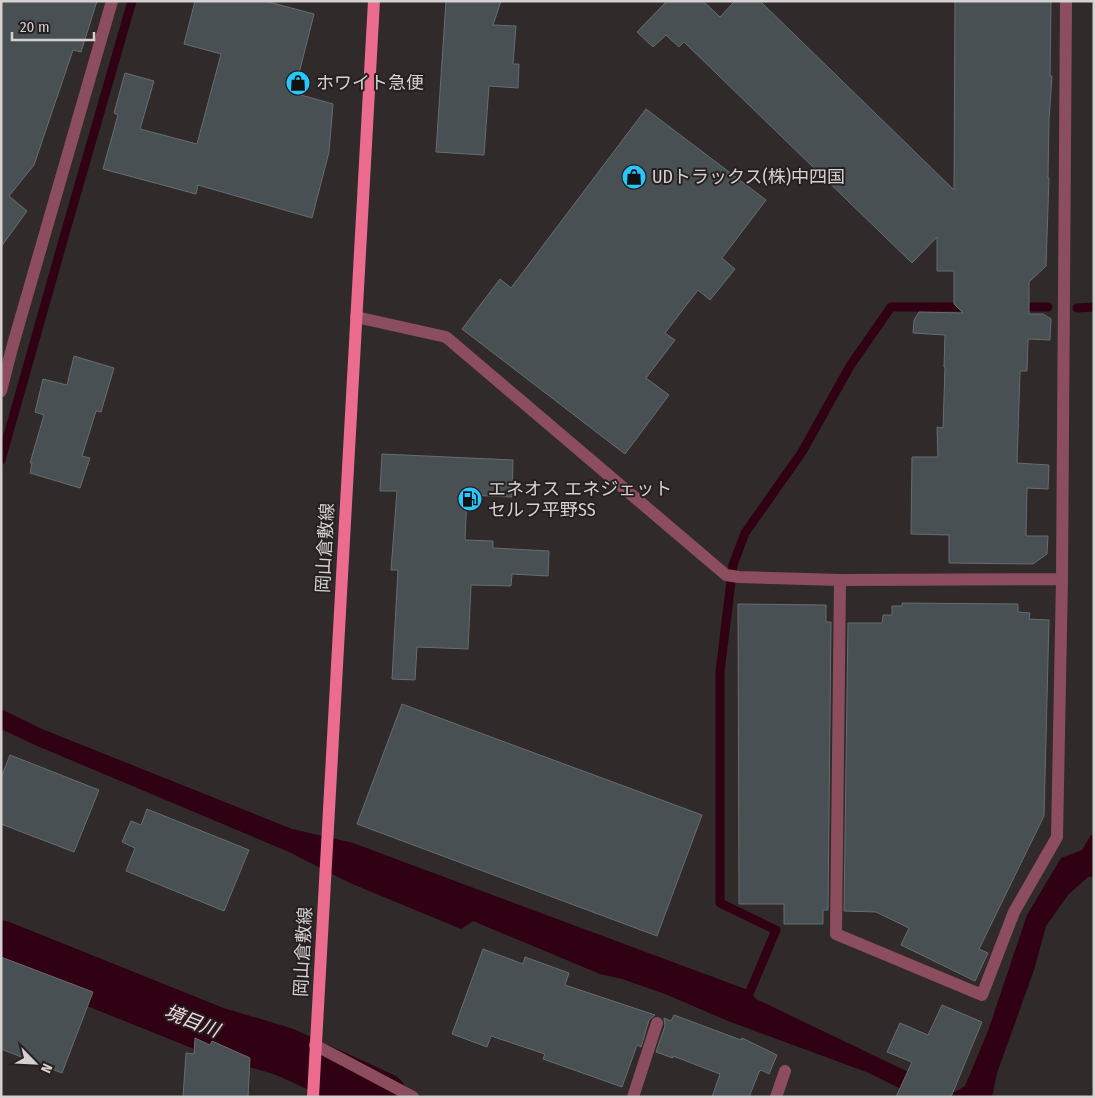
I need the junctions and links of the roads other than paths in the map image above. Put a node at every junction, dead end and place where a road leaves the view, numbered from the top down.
1 (112, 1) edge
2 (374, 1) edge
3 (1066, 1) edge
4 (356, 317) junction
5 (1, 392) edge
6 (1062, 579) junction
7 (840, 580) junction
8 (657, 1023) dead end
9 (315, 1045) junction
10 (786, 1071) dead end
11 (313, 1097) edge
12 (413, 1097) edge
13 (633, 1097) edge
14 (776, 1097) edge

1 - 5 street
2 - 4 main road, 岡山倉敷線
3 - 6 street
4 - 7 street
4 - 9 main road, 岡山倉敷線
6 - 7 street
6 - 7 street
8 - 13 street
9 - 11 main road, 岡山倉敷線
9 - 12 street
10 - 14 street

